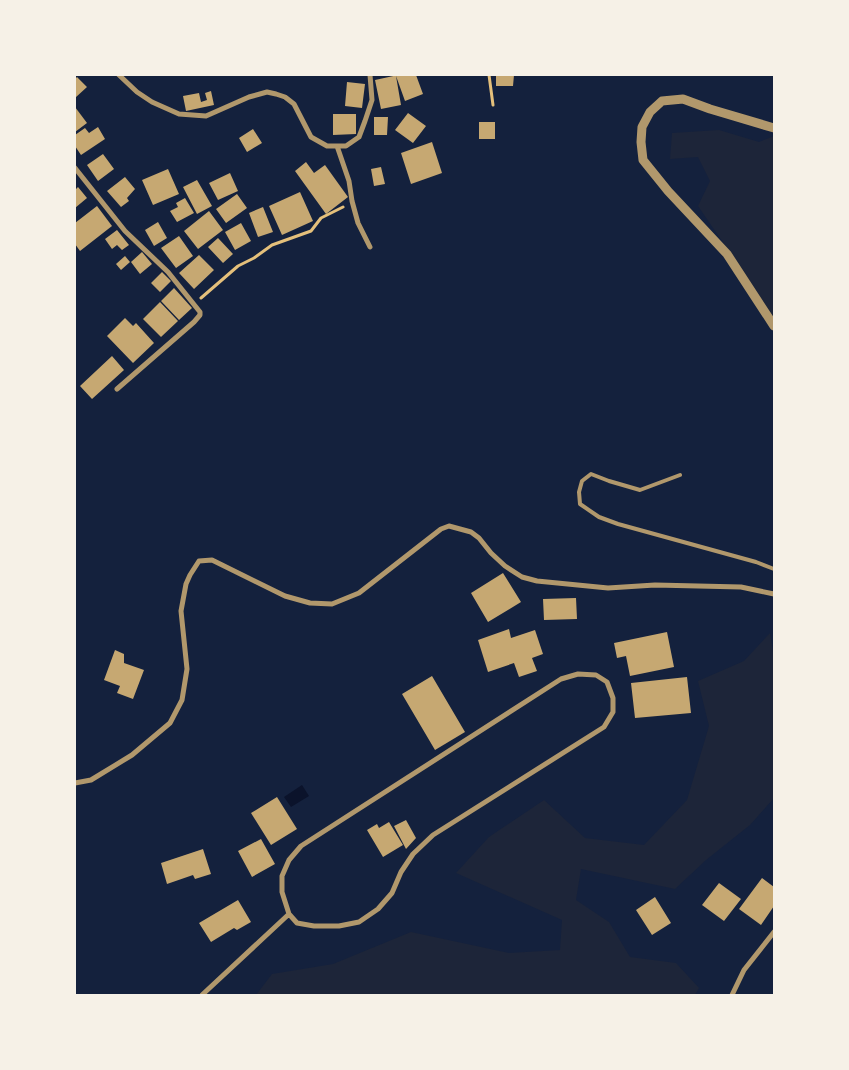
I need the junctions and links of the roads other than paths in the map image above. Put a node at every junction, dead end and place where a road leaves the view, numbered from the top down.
1 (119, 75) edge
2 (370, 75) edge
3 (774, 128) edge
4 (337, 146) junction
5 (75, 168) edge
6 (370, 247) dead end
7 (774, 326) edge
8 (117, 388) dead end
9 (680, 475) dead end
10 (774, 570) edge
11 (774, 594) edge
12 (75, 783) edge
13 (289, 914) junction
14 (774, 932) edge
15 (202, 995) edge
16 (732, 995) edge

1 - 4 street
2 - 4 street
3 - 7 street
4 - 6 street
5 - 8 street
9 - 10 lane
11 - 12 street
13 - 13 street
13 - 15 street
14 - 16 street

